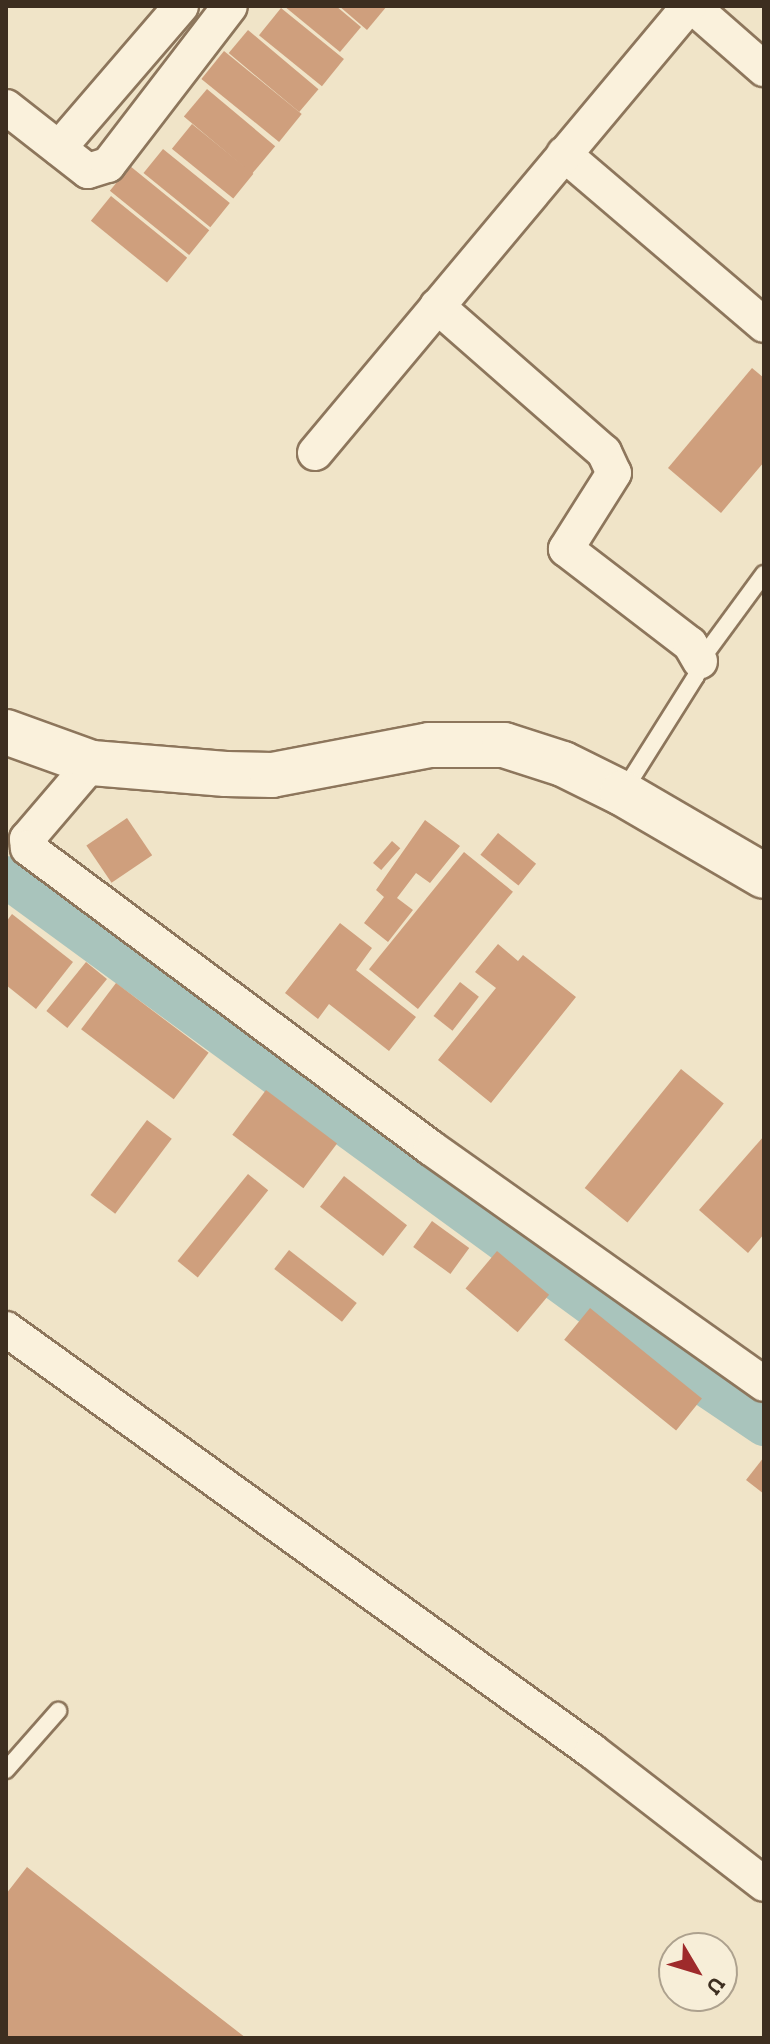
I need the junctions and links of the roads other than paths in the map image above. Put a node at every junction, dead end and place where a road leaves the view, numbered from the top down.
1 (181, 6) edge
2 (690, 6) edge
3 (226, 8) edge
4 (764, 69) edge
5 (6, 107) edge
6 (59, 148) junction
7 (564, 154) junction
8 (437, 306) junction
9 (764, 325) edge
10 (315, 453) dead end
11 (764, 574) edge
12 (698, 668) junction
13 (6, 732) edge
14 (95, 769) junction
15 (629, 783) junction
16 (764, 876) edge
17 (6, 1329) edge
18 (764, 1384) edge
19 (58, 1711) dead end
20 (6, 1770) edge
21 (764, 1884) edge

1 - 6 street
2 - 4 street
2 - 7 street
3 - 6 street
5 - 6 street
7 - 8 street
7 - 9 street
8 - 10 street
8 - 12 street
11 - 12 lane
12 - 15 lane
13 - 14 street
14 - 15 street
14 - 18 street
15 - 16 street
17 - 21 street
19 - 20 lane

